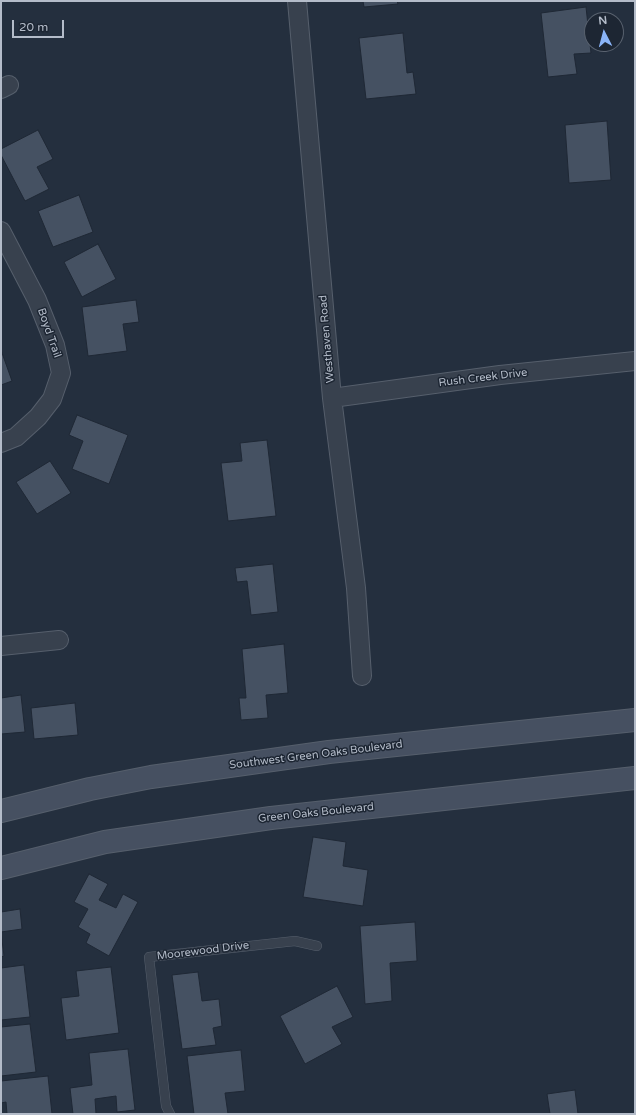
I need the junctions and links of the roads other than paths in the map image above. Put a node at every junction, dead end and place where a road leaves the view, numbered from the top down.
1 (297, 1) edge
2 (1, 231) edge
3 (635, 362) edge
4 (332, 398) junction
5 (1, 443) edge
6 (59, 640) dead end
7 (1, 646) edge
8 (362, 676) dead end
9 (635, 720) edge
10 (635, 778) edge
11 (1, 811) edge
12 (1, 868) edge
13 (317, 946) dead end
14 (170, 1114) edge

1 - 4 street, Westhaven Road
2 - 5 street, Boyd Trail
3 - 4 street, Rush Creek Drive
4 - 8 street, Westhaven Road
6 - 7 street
9 - 11 main road, Southwest Green Oaks Boulevard
10 - 12 main road, Green Oaks Boulevard
13 - 14 lane, Moorewood Drive

